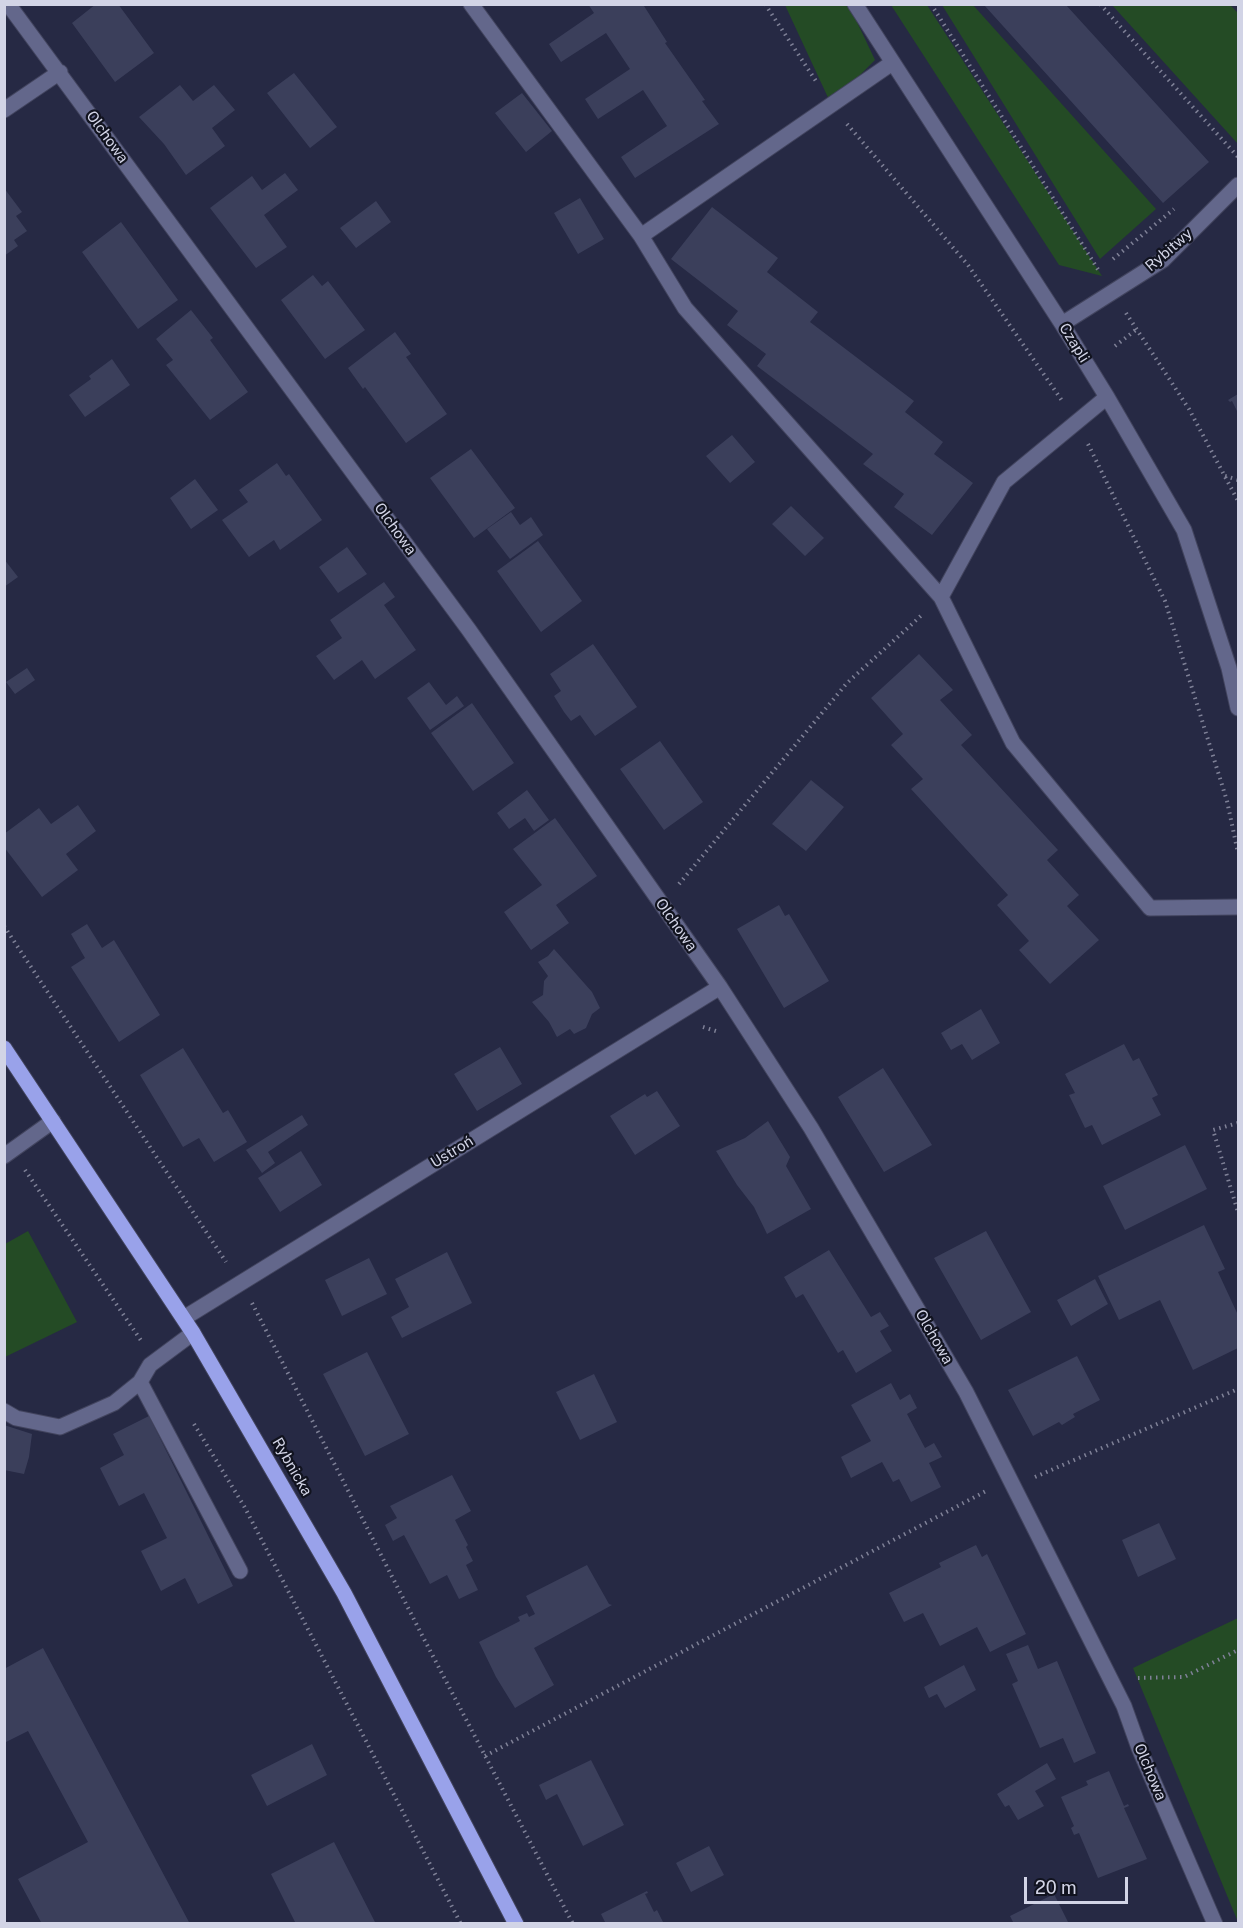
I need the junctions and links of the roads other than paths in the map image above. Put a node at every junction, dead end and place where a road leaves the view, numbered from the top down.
1 (8, 4) edge
2 (471, 4) edge
3 (855, 4) edge
4 (892, 63) junction
5 (60, 72) junction
6 (4, 110) edge
7 (1239, 185) edge
8 (641, 236) junction
9 (1062, 324) junction
10 (1107, 396) junction
11 (941, 597) junction
12 (1239, 708) edge
13 (1239, 907) edge
14 (720, 987) junction
15 (4, 1048) edge
16 (53, 1121) junction
17 (8, 1153) edge
18 (184, 1318) junction
19 (193, 1333) junction
20 (141, 1383) junction
21 (4, 1411) edge
22 (240, 1571) dead end
23 (516, 1923) edge
24 (1215, 1923) edge

1 - 5 street, Olchowa
2 - 8 street
3 - 4 street, Czapli
4 - 8 street
4 - 9 street, Czapli
5 - 6 street
5 - 14 street, Olchowa
7 - 9 street, Rybitwy
8 - 11 street
9 - 10 street, Czapli
10 - 11 street
10 - 12 street, Czapli
11 - 13 street
14 - 18 street, Ustroń
14 - 24 street, Olchowa
15 - 16 main road, Rybnicka
16 - 17 street
16 - 18 main road, Rybnicka
18 - 19 main road, Rybnicka
19 - 20 street
19 - 23 main road, Rybnicka
20 - 21 street
20 - 22 street

